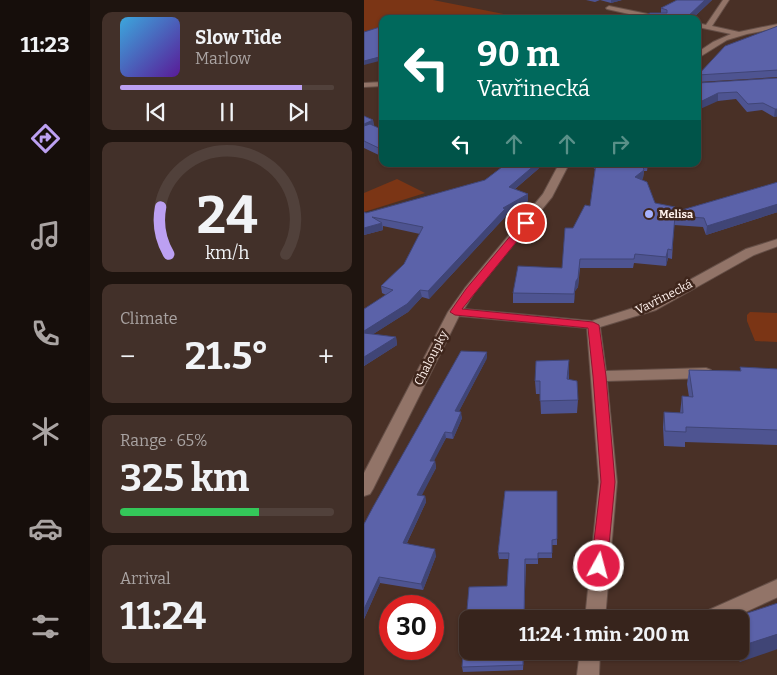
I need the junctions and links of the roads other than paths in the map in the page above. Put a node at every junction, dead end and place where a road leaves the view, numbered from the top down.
1 (726, 0) edge
2 (608, 8) dead end
3 (642, 15) edge
4 (701, 26) edge
5 (777, 26) edge
6 (708, 27) junction
7 (741, 34) junction
8 (701, 53) edge
9 (379, 84) edge
10 (364, 85) edge
11 (562, 167) edge
12 (777, 242) edge
13 (455, 312) junction
14 (593, 325) junction
15 (717, 373) edge
16 (600, 376) junction
17 (364, 489) edge
18 (777, 587) edge
19 (596, 610) edge
20 (728, 610) edge
21 (589, 660) edge
22 (588, 675) edge

1 - 6 street
2 - 3 street
4 - 6 street
5 - 7 street
6 - 7 street
7 - 8 street
9 - 10 street
11 - 13 street, Chaloupky
12 - 14 street, Vavřinecká
13 - 14 street, Vavřinecká
13 - 17 street, Chaloupky
14 - 16 street
15 - 16 street
16 - 19 street
18 - 20 street
21 - 22 street

